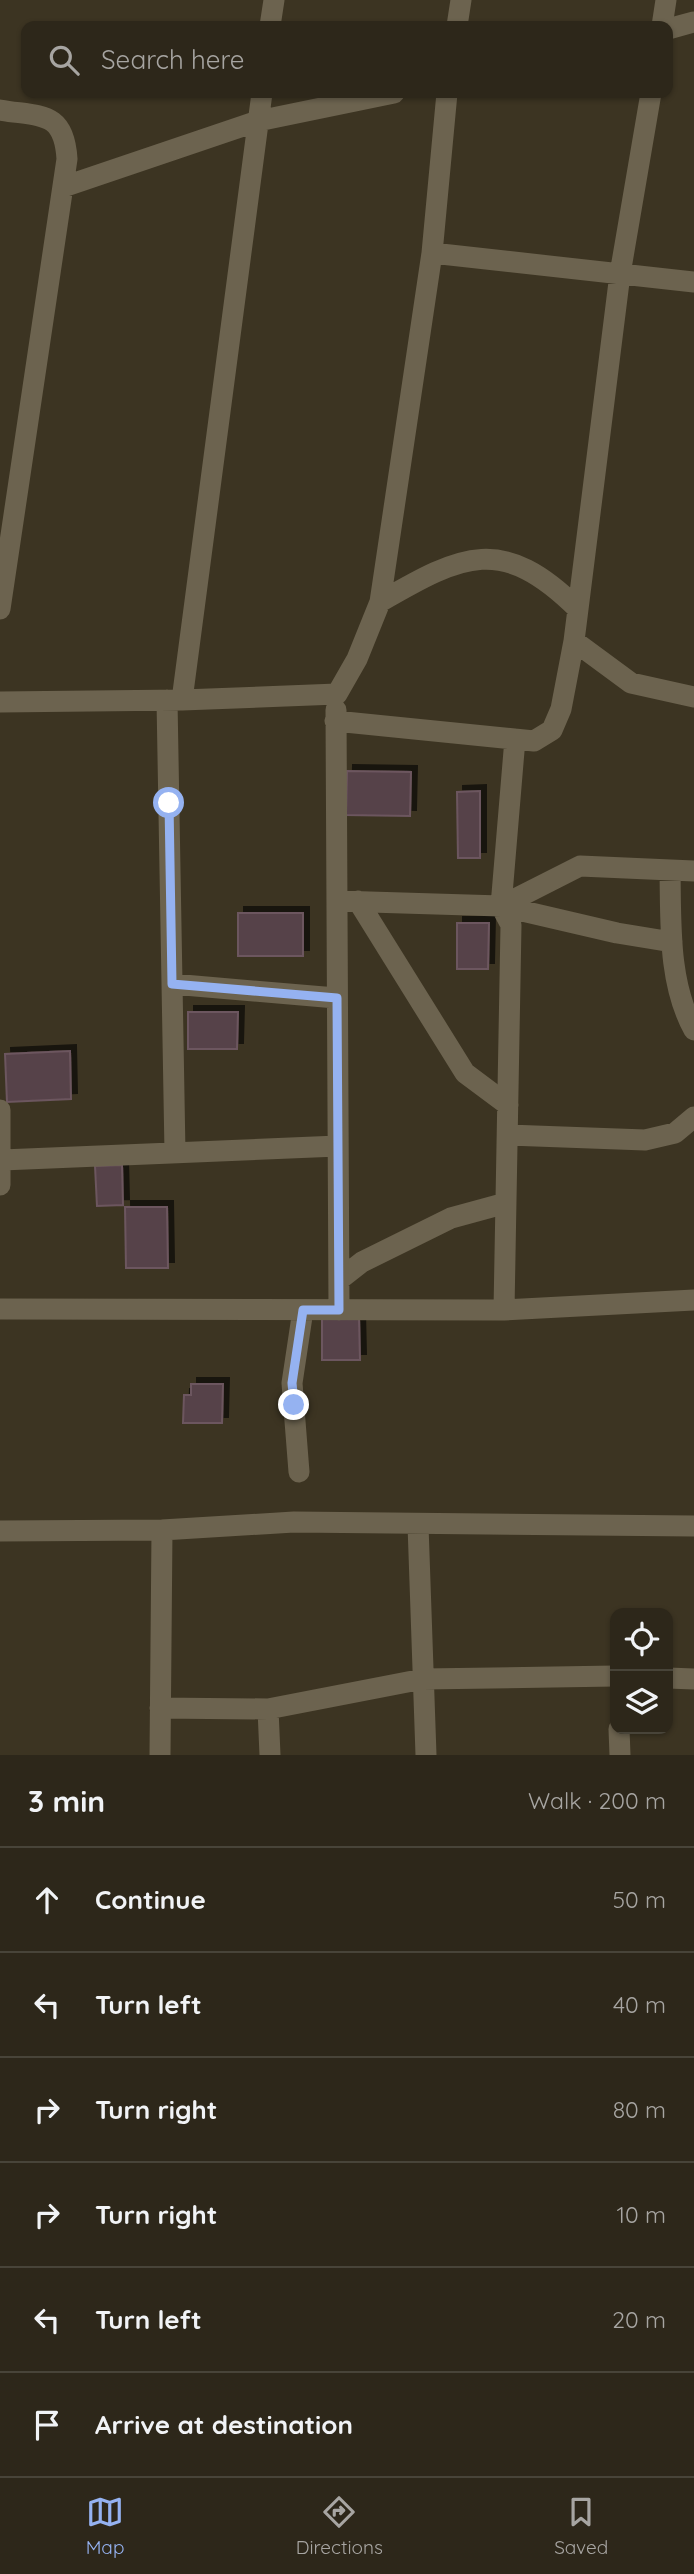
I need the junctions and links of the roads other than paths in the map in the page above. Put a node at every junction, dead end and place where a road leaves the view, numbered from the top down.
1 (274, 0) edge
2 (461, 0) edge
3 (666, 0) edge
4 (271, 21) edge
5 (458, 21) edge
6 (663, 21) edge
7 (694, 22) edge
8 (673, 28) edge
9 (261, 98) edge
10 (370, 98) edge
11 (447, 98) edge
12 (650, 98) edge
13 (0, 110) edge
14 (258, 121) junction
15 (63, 187) junction
16 (432, 253) junction
17 (620, 274) junction
18 (694, 282) edge
19 (380, 602) junction
20 (0, 609) edge
21 (578, 609) junction
22 (574, 642) junction
23 (337, 694) junction
24 (694, 697) edge
25 (175, 700) junction
26 (0, 702) edge
27 (335, 721) junction
28 (515, 739) junction
29 (670, 871) junction
30 (694, 872) edge
31 (348, 901) junction
32 (501, 906) junction
33 (672, 942) junction
34 (172, 984) junction
35 (337, 998) junction
36 (694, 1030) edge
37 (508, 1105) junction
38 (0, 1110) edge
39 (694, 1116) edge
40 (508, 1135) junction
41 (338, 1146) junction
42 (176, 1153) junction
43 (2, 1160) edge
44 (0, 1185) edge
45 (506, 1203) junction
46 (339, 1280) junction
47 (694, 1300) edge
48 (0, 1309) edge
49 (303, 1310) junction
50 (339, 1310) junction
51 (504, 1310) junction
52 (299, 1472) dead end
53 (418, 1525) junction
54 (694, 1526) edge
55 (162, 1530) junction
56 (0, 1531) edge
57 (610, 1676) edge
58 (673, 1678) edge
59 (423, 1679) junction
60 (694, 1679) edge
61 (160, 1708) junction
62 (268, 1709) junction
63 (619, 1734) edge
64 (160, 1755) edge
65 (270, 1755) edge
66 (426, 1755) edge
67 (620, 1755) edge

1 - 4 street
2 - 5 street
3 - 6 street
7 - 8 street
9 - 14 street
10 - 14 street
11 - 16 street
12 - 17 street
13 - 15 street
14 - 15 street
14 - 25 street
15 - 20 street
16 - 17 street
16 - 19 street
17 - 18 street
17 - 21 street
19 - 21 street
19 - 23 street
21 - 22 street
22 - 24 street
22 - 28 street
23 - 25 street
23 - 27 street
25 - 26 street
25 - 34 street
27 - 28 street
27 - 31 street
28 - 32 street
29 - 30 street
29 - 32 street
29 - 33 street
31 - 32 street
31 - 35 street
31 - 37 street
32 - 33 street
32 - 37 street
33 - 36 street
34 - 35 street
34 - 42 street
35 - 41 street
37 - 40 street
38 - 43 street
39 - 40 street
40 - 45 street
41 - 42 street
41 - 46 street
42 - 43 street
43 - 44 street
45 - 46 street
45 - 51 street
46 - 50 street
47 - 51 street
48 - 49 street
49 - 50 street
49 - 52 street
50 - 51 street
53 - 54 street
53 - 55 street
53 - 59 street
55 - 56 street
55 - 61 street
57 - 59 street
58 - 60 street
59 - 62 street
59 - 66 street
61 - 62 street
61 - 64 street
62 - 65 street
63 - 67 street

